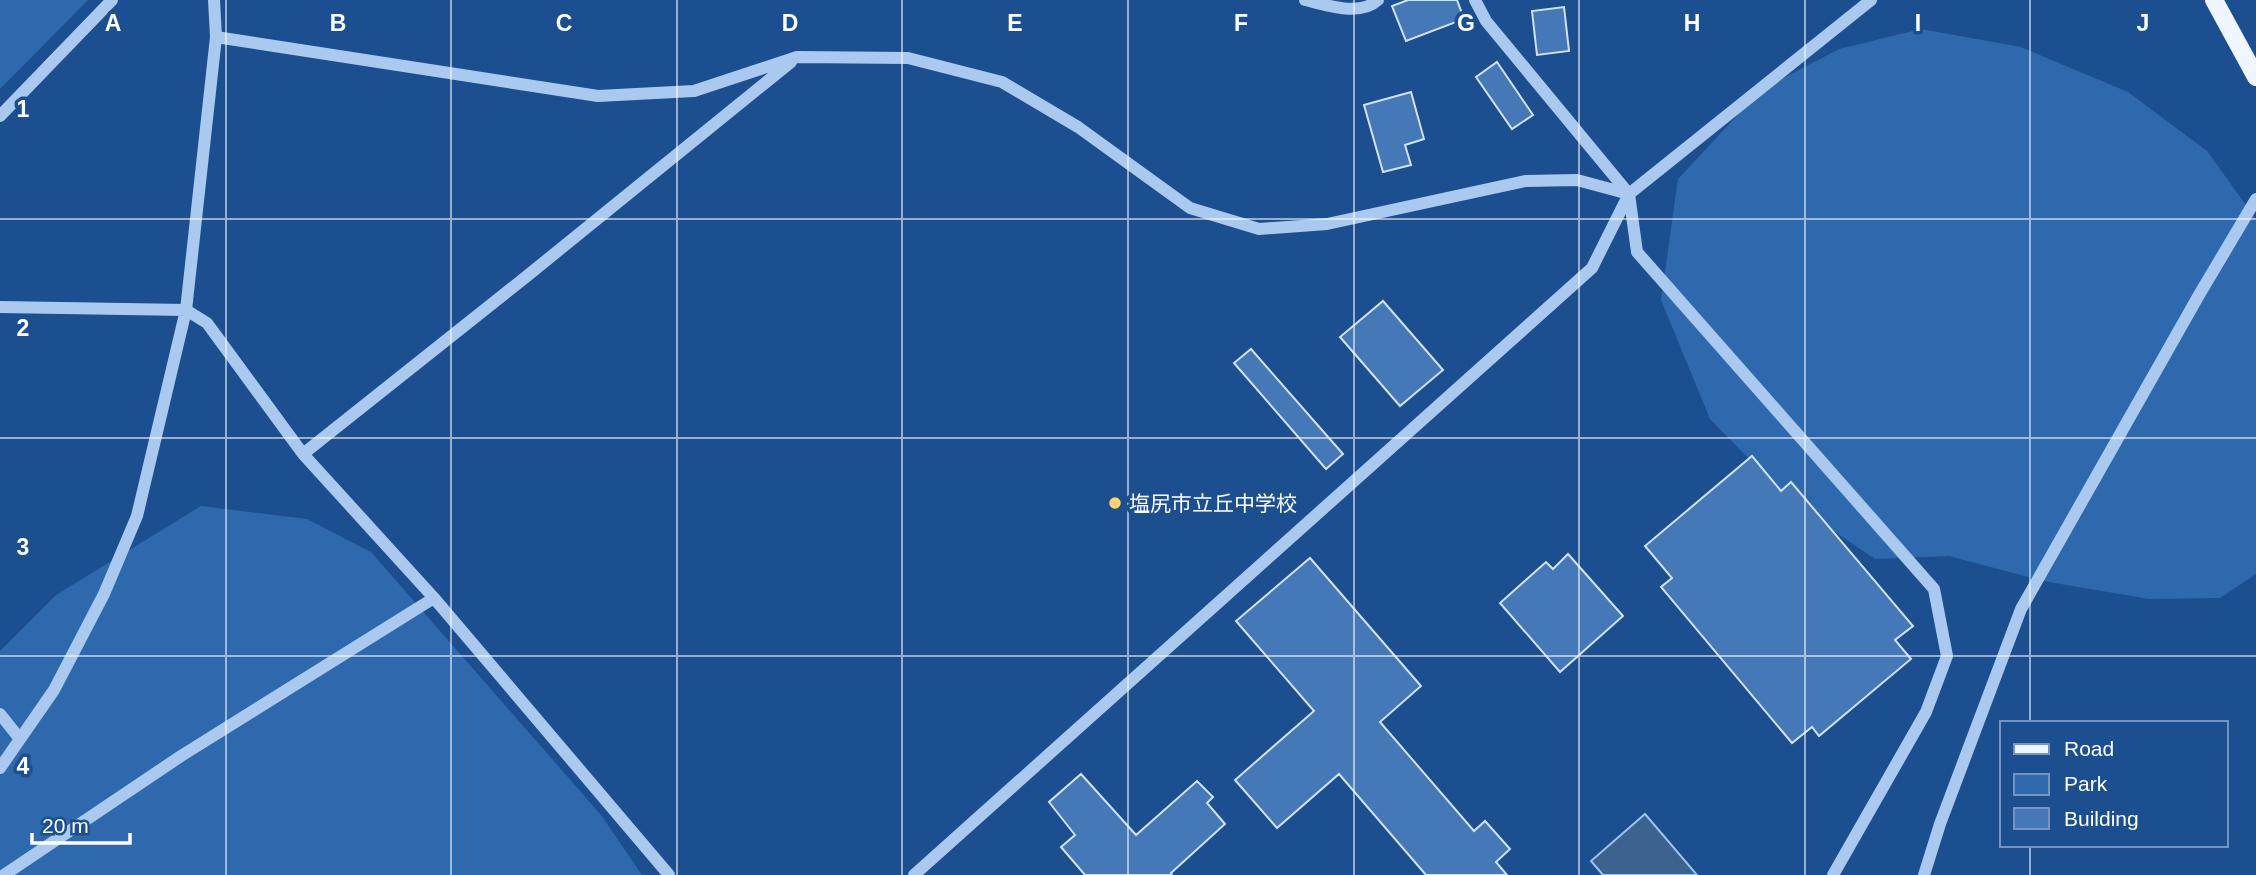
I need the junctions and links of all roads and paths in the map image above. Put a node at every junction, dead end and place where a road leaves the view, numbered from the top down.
1 (112, 0) edge
2 (214, 0) edge
3 (1305, 0) edge
4 (1378, 0) edge
5 (1475, 0) edge
6 (1871, 0) edge
7 (2214, 0) edge
8 (216, 37) junction
9 (797, 57) junction
10 (2256, 77) edge
11 (0, 116) edge
12 (1629, 194) junction
13 (2256, 199) edge
14 (0, 307) edge
15 (186, 310) junction
16 (303, 454) junction
17 (434, 598) junction
18 (0, 714) edge
19 (20, 739) junction
20 (0, 768) edge
21 (4, 875) edge
22 (669, 875) edge
23 (914, 875) edge
24 (1833, 875) edge
25 (1924, 875) edge

1 - 11 street
2 - 8 street
3 - 4 street
5 - 12 street
6 - 12 street
7 - 10 main road
8 - 9 street
8 - 15 street
9 - 12 street
9 - 16 street
12 - 23 street
12 - 24 street
13 - 25 street
14 - 15 street
15 - 16 street
15 - 19 street
16 - 17 street
17 - 21 street
17 - 22 street
18 - 19 street
19 - 20 street

